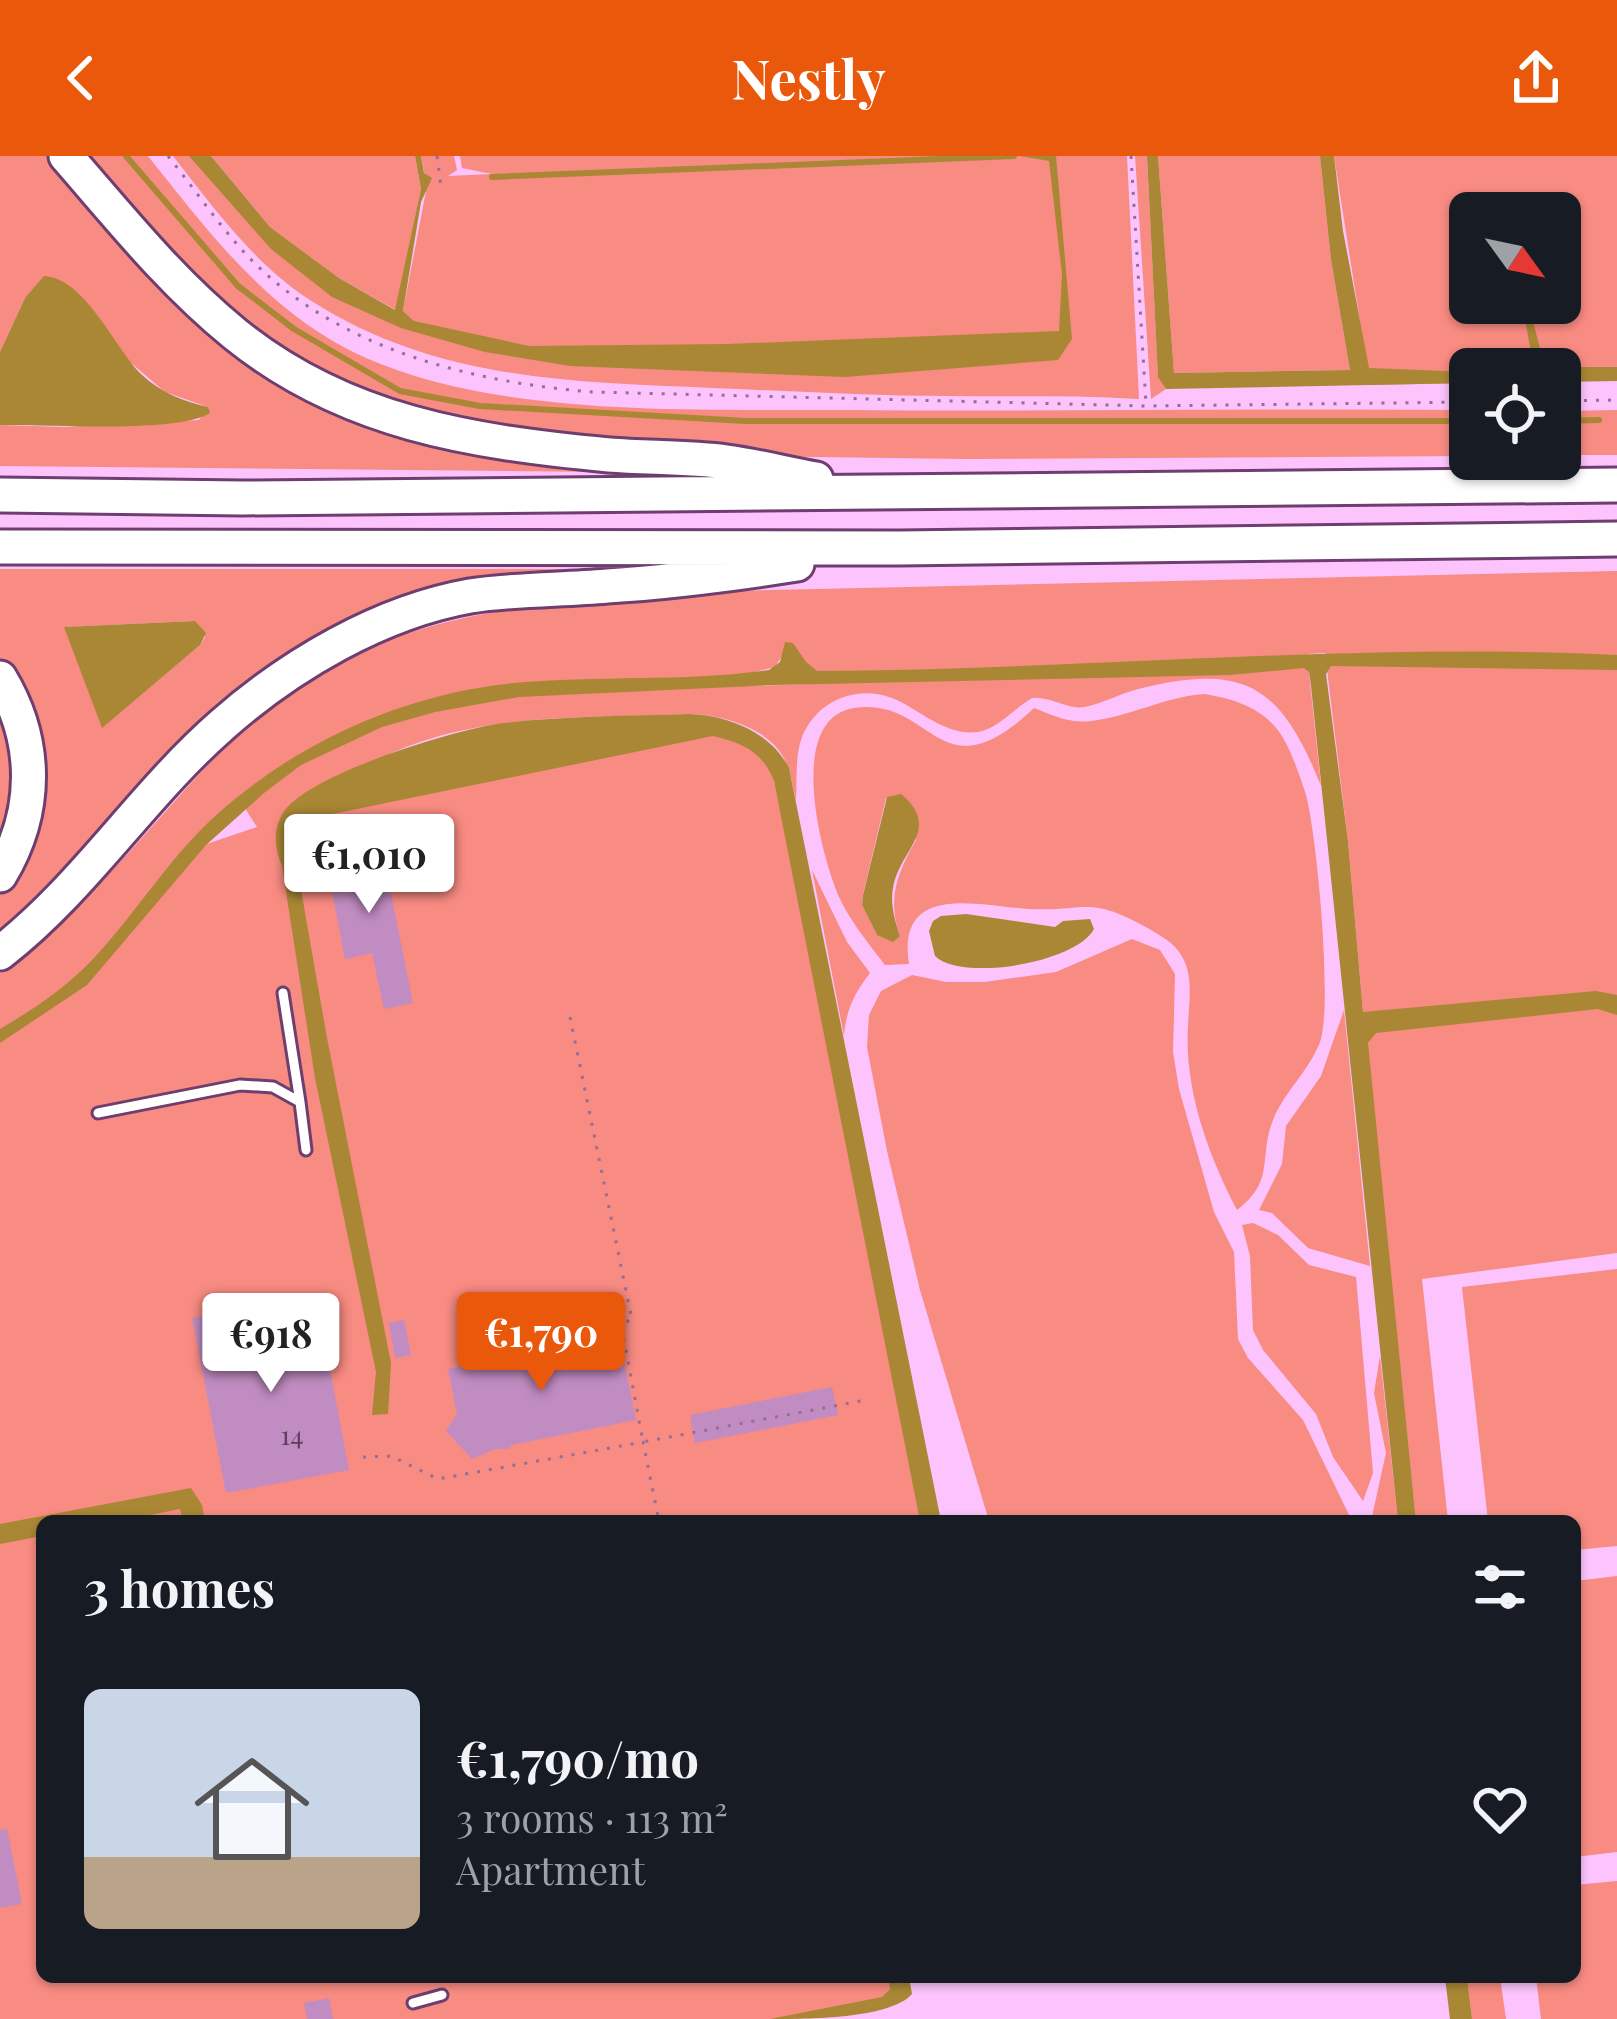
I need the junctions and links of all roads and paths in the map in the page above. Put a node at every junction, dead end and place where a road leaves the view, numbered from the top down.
1 (66, 156) edge
2 (168, 156) edge
3 (437, 156) edge
4 (1131, 156) edge
5 (441, 187) dead end
6 (1617, 400) edge
7 (1581, 401) edge
8 (1449, 402) edge
9 (1146, 406) junction
10 (1617, 485) edge
11 (889, 493) junction
12 (0, 495) edge
13 (1617, 539) edge
14 (0, 547) edge
15 (899, 548) junction
16 (0, 678) edge
17 (0, 875) edge
18 (0, 953) edge
19 (283, 993) dead end
20 (570, 1017) dead end
21 (300, 1102) junction
22 (98, 1113) dead end
23 (307, 1150) dead end
24 (866, 1400) dead end
25 (644, 1442) junction
26 (363, 1457) dead end
27 (658, 1515) edge
28 (442, 1995) dead end
29 (412, 2002) dead end

1 - 11 highway
2 - 9 path
3 - 5 path
4 - 9 path
6 - 7 path
8 - 9 path
10 - 11 highway
11 - 12 highway
13 - 15 highway
14 - 15 highway
15 - 18 highway
16 - 17 highway
19 - 21 lane
20 - 25 path
21 - 22 lane
21 - 23 lane
24 - 25 path
25 - 26 path
25 - 27 path
28 - 29 lane

